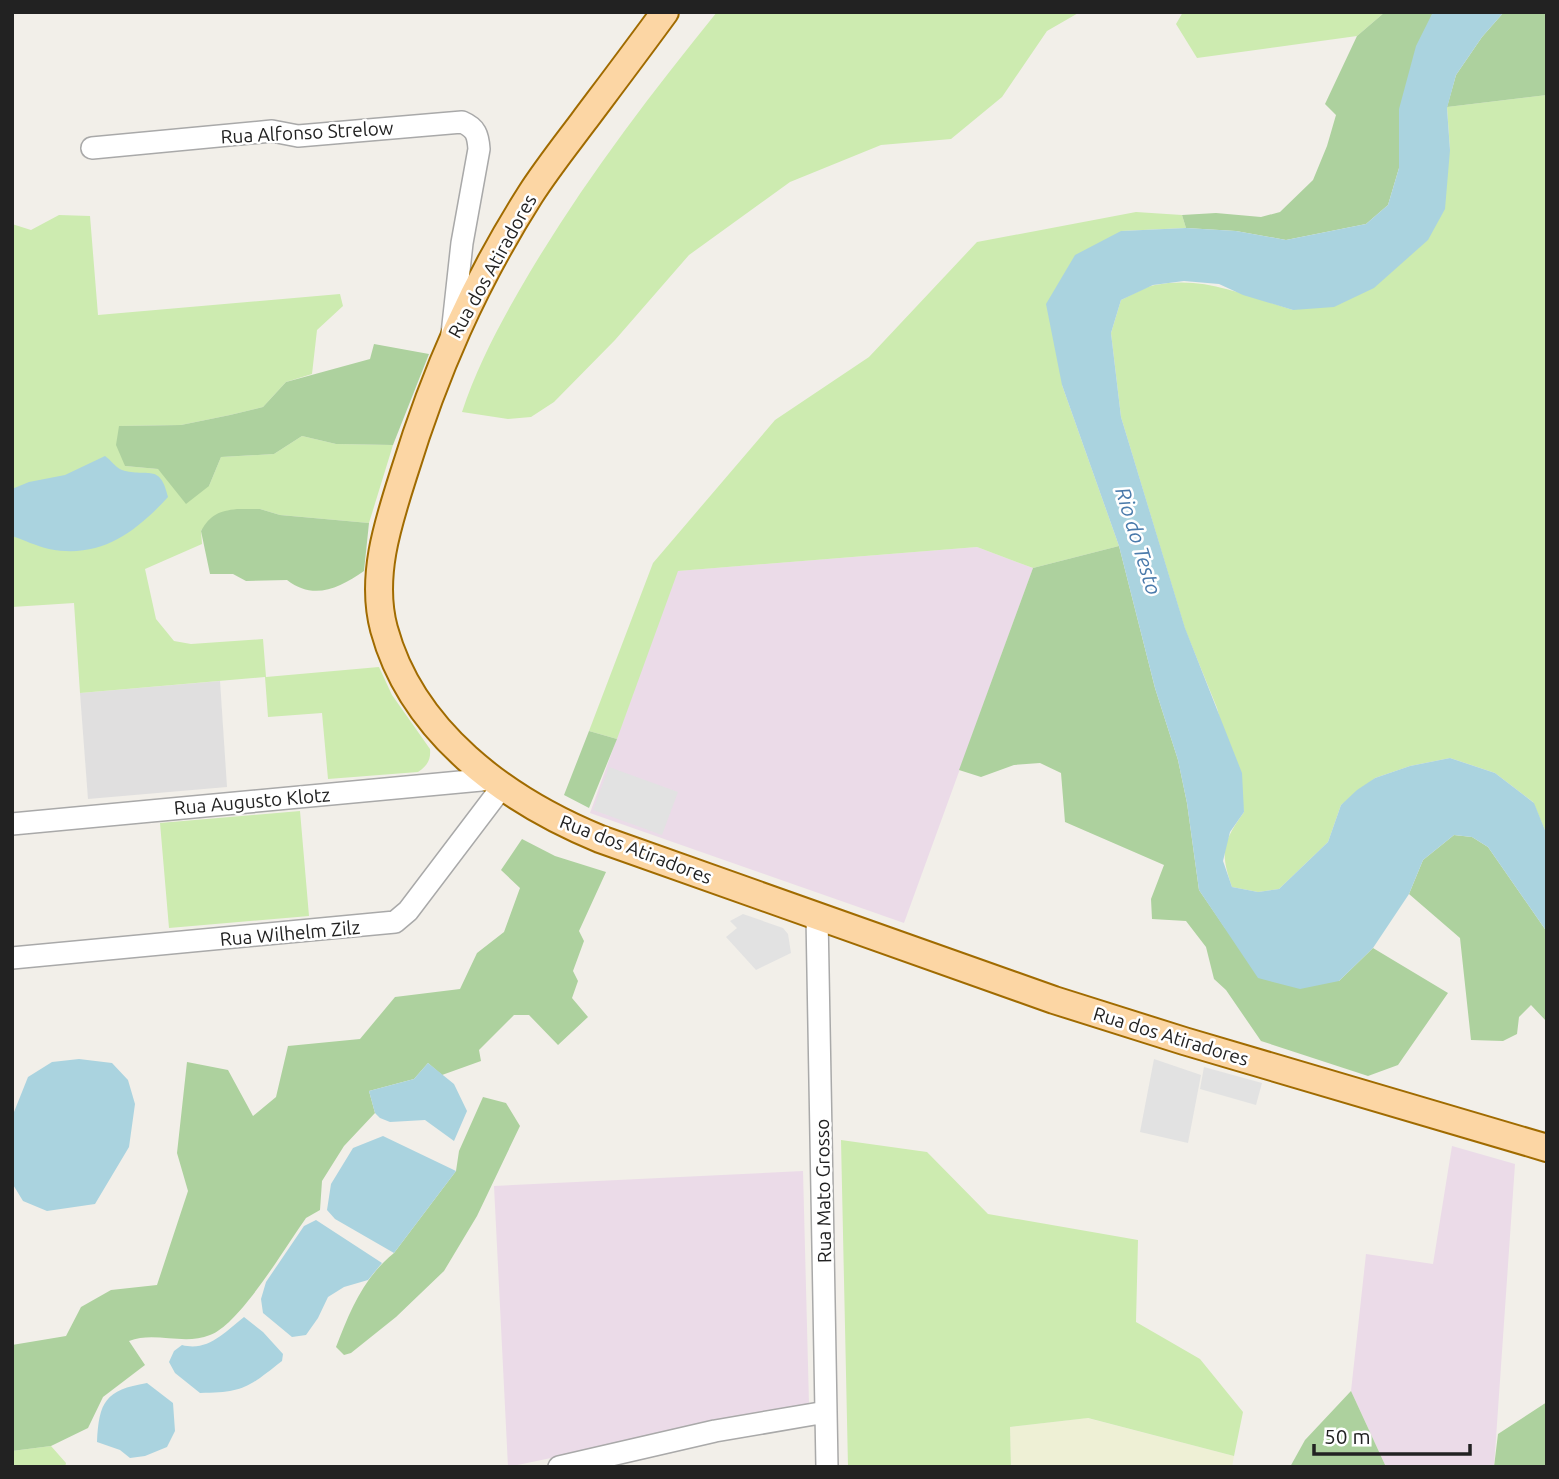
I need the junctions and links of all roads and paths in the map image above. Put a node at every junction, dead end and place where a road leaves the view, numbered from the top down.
1 (665, 12) edge
2 (92, 148) dead end
3 (451, 339) junction
4 (497, 783) junction
5 (12, 824) edge
6 (817, 915) junction
7 (12, 958) edge
8 (1547, 1148) edge
9 (827, 1412) junction
10 (559, 1467) edge
11 (827, 1467) edge

1 - 3 main road, Rua dos Atiradores
2 - 3 street, Rua Alfonso Strelow
3 - 4 main road, Rua dos Atiradores
4 - 5 street, Rua Augusto Klotz
4 - 6 main road, Rua dos Atiradores
4 - 7 street, Rua Wilhelm Zilz
6 - 8 main road, Rua dos Atiradores
6 - 9 street, Rua Mato Grosso
9 - 10 street
9 - 11 street, Rua Mato Grosso

